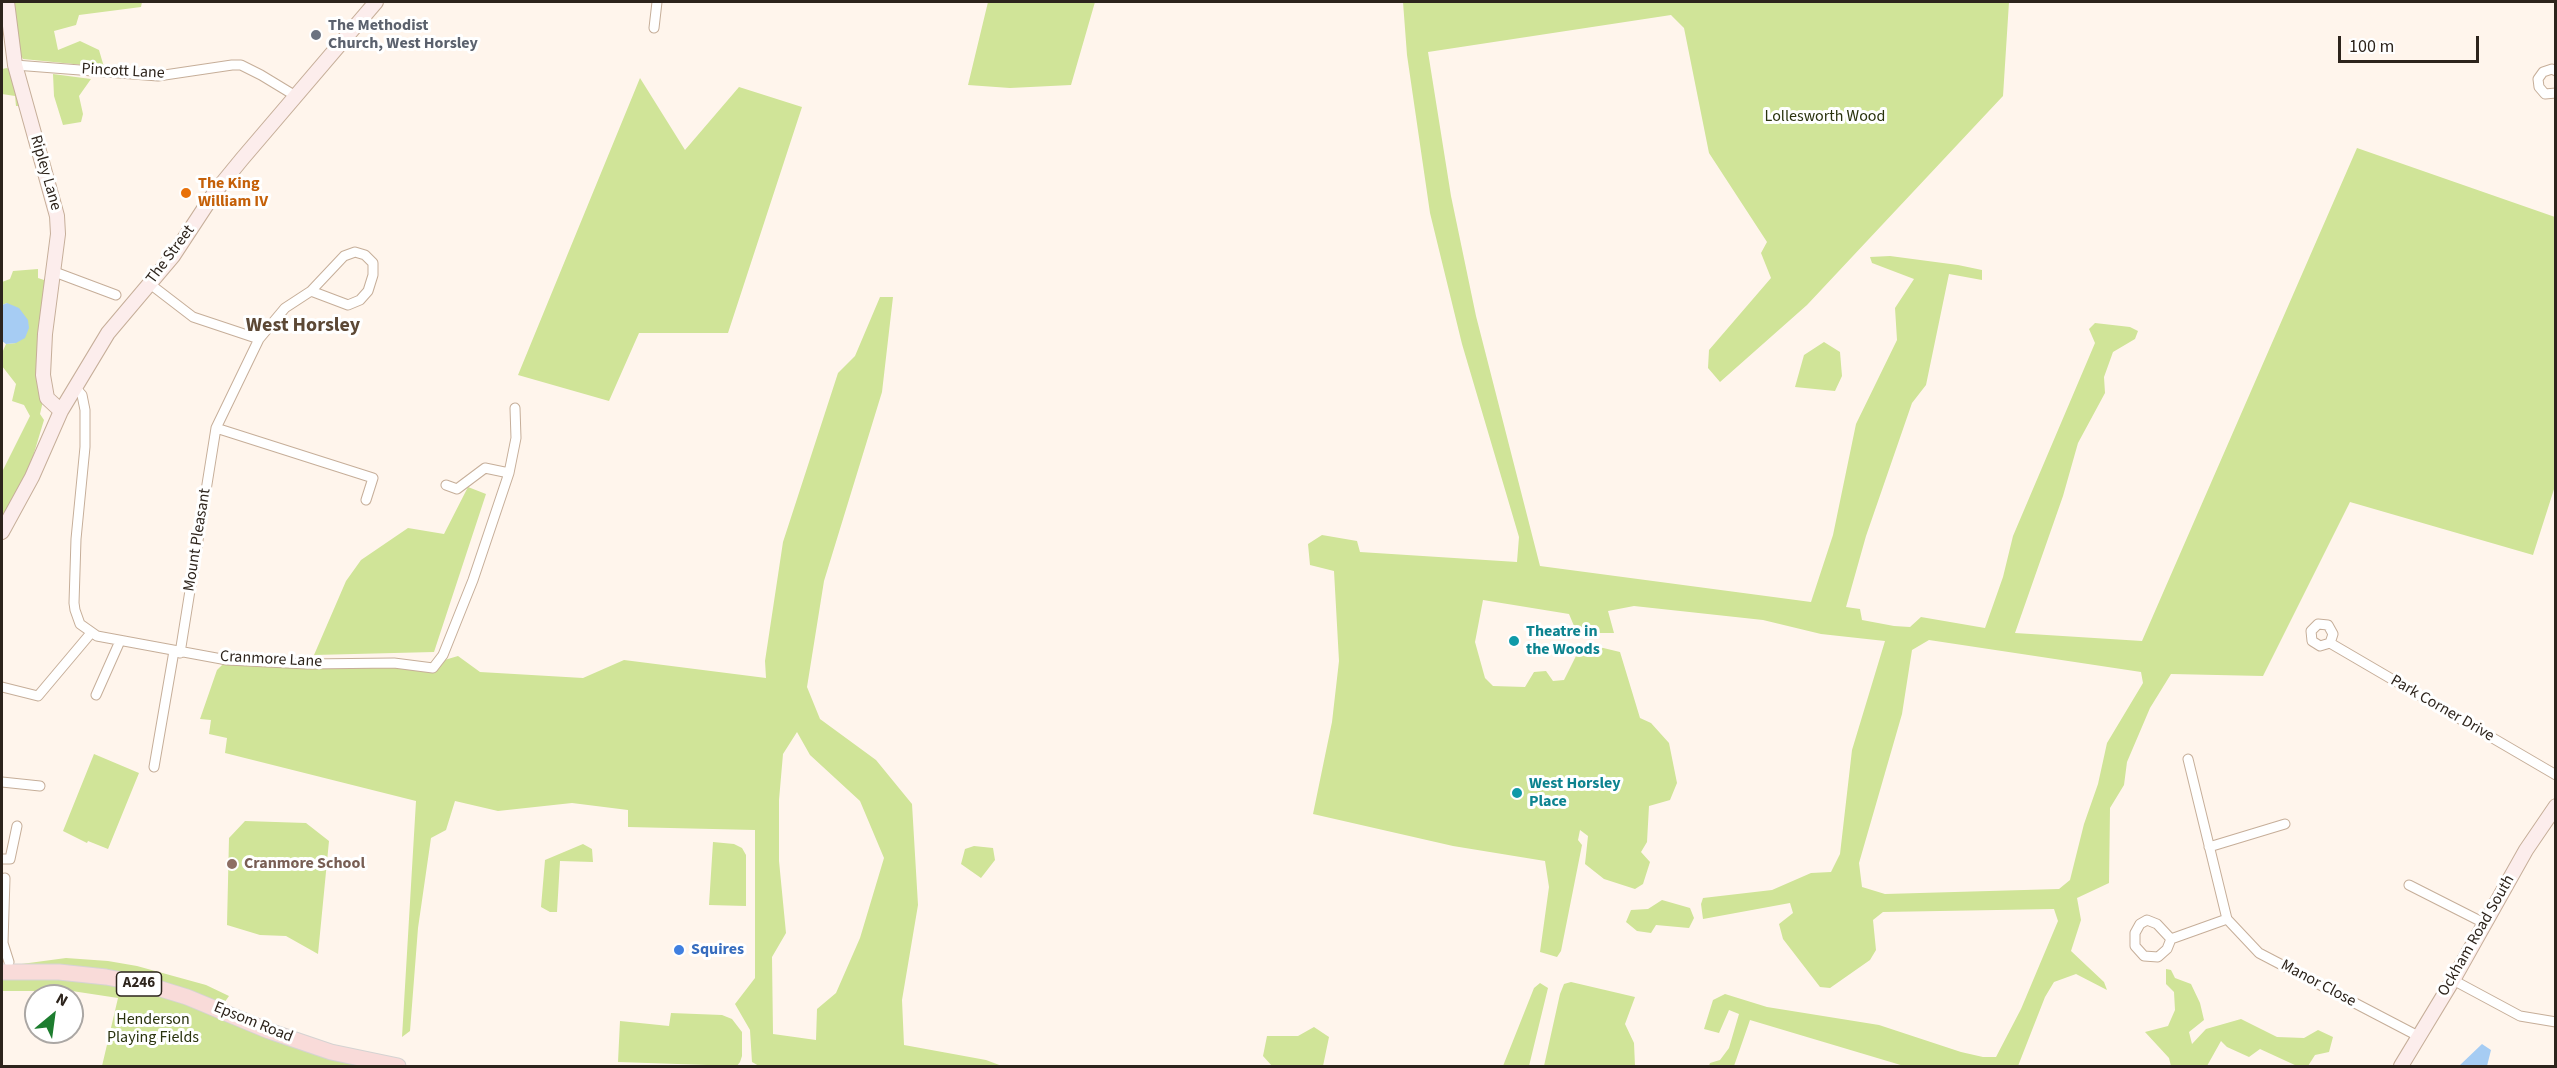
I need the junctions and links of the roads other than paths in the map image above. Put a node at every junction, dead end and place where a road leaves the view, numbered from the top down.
1 (7, 2) edge
2 (657, 2) edge
3 (371, 3) edge
4 (654, 28) dead end
5 (15, 65) junction
6 (2556, 71) edge
7 (2556, 93) edge
8 (294, 95) junction
9 (52, 271) junction
10 (150, 284) junction
11 (311, 291) junction
12 (116, 295) dead end
13 (260, 339) junction
14 (75, 387) junction
15 (515, 408) dead end
16 (61, 411) junction
17 (216, 428) junction
18 (509, 473) junction
19 (446, 485) dead end
20 (366, 500) dead end
21 (2, 532) edge
22 (91, 633) junction
23 (120, 640) junction
24 (2330, 643) dead end
25 (177, 652) junction
26 (2, 687) edge
27 (96, 695) dead end
28 (2188, 759) dead end
29 (154, 766) dead end
30 (2556, 775) edge
31 (2, 782) edge
32 (39, 786) dead end
33 (2556, 806) edge
34 (2550, 823) edge
35 (2285, 824) dead end
36 (17, 826) dead end
37 (2209, 847) junction
38 (2, 859) edge
39 (5, 878) dead end
40 (2409, 885) dead end
41 (2227, 919) junction
42 (2484, 923) junction
43 (2171, 939) dead end
44 (5, 967) edge
45 (2453, 980) junction
46 (2556, 1022) edge
47 (2418, 1036) junction
48 (398, 1066) edge
49 (2401, 1066) edge

1 - 5 street, Ripley Lane
2 - 4 street
3 - 8 street, The Street
5 - 8 street, Pincott Lane
5 - 9 street, Ripley Lane
6 - 7 street
8 - 10 street, The Street
9 - 12 street
9 - 16 street, Ripley Lane
10 - 13 street
10 - 14 street, The Street
11 - 11 street, Mount Pleasant
11 - 13 street, Mount Pleasant
13 - 17 street, Mount Pleasant
14 - 16 street, The Street
14 - 22 street
15 - 18 street, Cranmore Lane
16 - 21 street, The Street
17 - 20 street
17 - 25 street, Mount Pleasant
18 - 19 street
18 - 25 street, Cranmore Lane
22 - 23 street, Cranmore Lane
22 - 26 street
23 - 25 street, Cranmore Lane
23 - 27 street
24 - 30 street, Park Corner Drive
25 - 29 street, Mount Pleasant
28 - 37 street, Manor Close
31 - 32 street
33 - 34 street, Ockham Road South
34 - 42 street, Ockham Road South
35 - 37 street
36 - 38 street
37 - 41 street, Manor Close
39 - 44 street
40 - 42 street
41 - 43 street
41 - 47 street, Manor Close
42 - 45 street, Ockham Road South
44 - 48 main road, Epsom Road / A246
45 - 46 street
45 - 47 street, Ockham Road South
47 - 49 street, Ockham Road South

